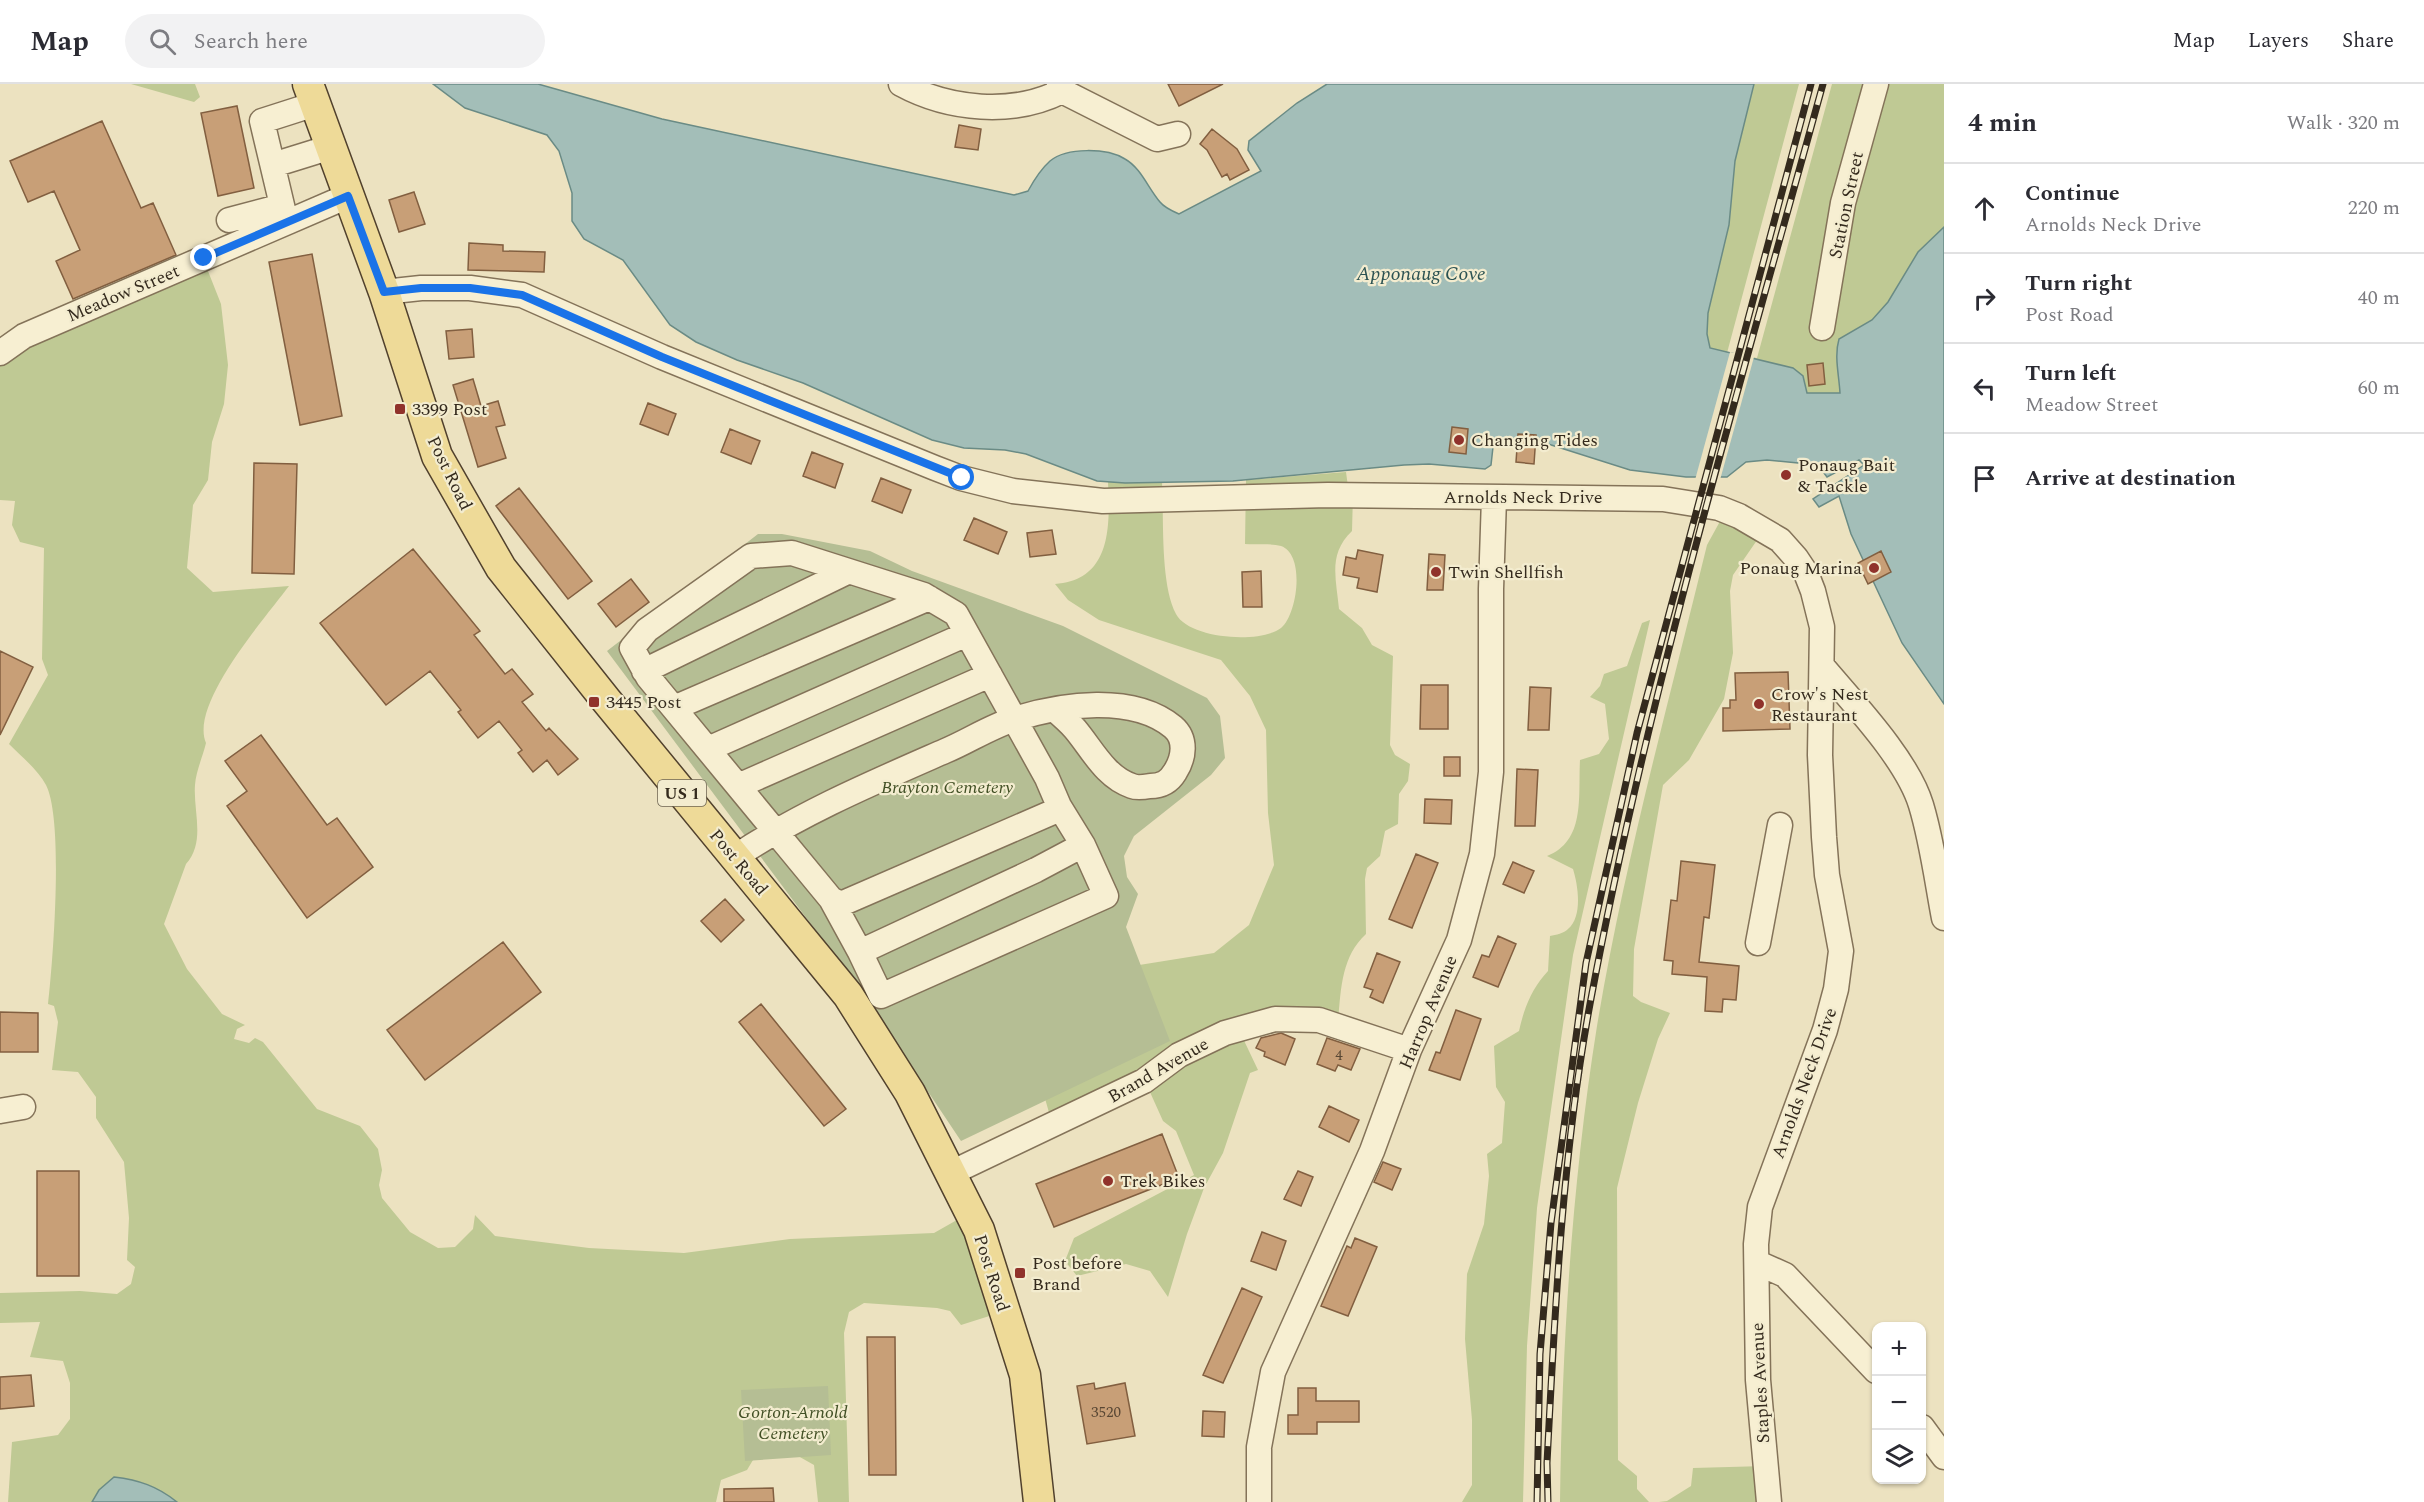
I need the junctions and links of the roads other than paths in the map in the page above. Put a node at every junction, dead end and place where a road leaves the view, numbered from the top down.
1 (901, 84) edge
2 (1876, 84) edge
3 (1061, 88) edge
4 (311, 94) edge
5 (1178, 134) dead end
6 (331, 147) junction
7 (273, 165) junction
8 (348, 196) junction
9 (284, 214) junction
10 (229, 220) dead end
11 (384, 292) junction
12 (1822, 328) dead end
13 (0, 353) edge
14 (1494, 498) junction
15 (847, 572) junction
16 (929, 598) junction
17 (967, 634) junction
18 (1822, 666) junction
19 (644, 671) junction
20 (990, 675) junction
21 (674, 708) junction
22 (1055, 710) junction
23 (1014, 719) junction
24 (708, 749) junction
25 (738, 786) junction
26 (1059, 806) junction
27 (1780, 825) dead end
28 (774, 830) junction
29 (1083, 845) junction
30 (735, 857) junction
31 (831, 899) junction
32 (1944, 918) edge
33 (1758, 943) dead end
34 (860, 952) junction
35 (1409, 1050) junction
36 (951, 1173) junction
37 (1758, 1263) junction
38 (1872, 1367) edge
39 (1924, 1430) edge
40 (1944, 1457) edge
41 (1039, 1502) edge
42 (1258, 1502) edge
43 (1769, 1502) edge

1 - 3 street
2 - 12 street, Station Street
3 - 5 street
4 - 6 main road, Post Road / US 1
4 - 7 street
6 - 7 street
6 - 8 main road, Post Road / US 1
7 - 9 street
8 - 9 street, Meadow Street
8 - 11 main road, Post Road / US 1
9 - 10 street
9 - 13 street, Meadow Street
11 - 14 street, Arnolds Neck Drive
11 - 30 main road, Post Road / US 1
14 - 18 street, Arnolds Neck Drive
14 - 35 street, Harrop Avenue
15 - 16 street
15 - 19 street
15 - 19 street
16 - 17 street
16 - 21 street
17 - 20 street
17 - 24 street
18 - 32 street
18 - 37 street, Arnolds Neck Drive
19 - 21 street
20 - 23 street
20 - 25 street
21 - 24 street
22 - 22 street
22 - 23 street
23 - 26 street
23 - 28 street
24 - 25 street
25 - 28 street
26 - 29 street
26 - 31 street
27 - 33 street
28 - 30 street
28 - 31 street
29 - 34 street
29 - 34 street
30 - 36 main road, Post Road / US 1
31 - 34 street
35 - 36 street, Brand Avenue
35 - 42 street, Harrop Avenue
36 - 41 main road, Post Road / US 1
37 - 38 street
37 - 43 street, Staples Avenue
39 - 40 street

